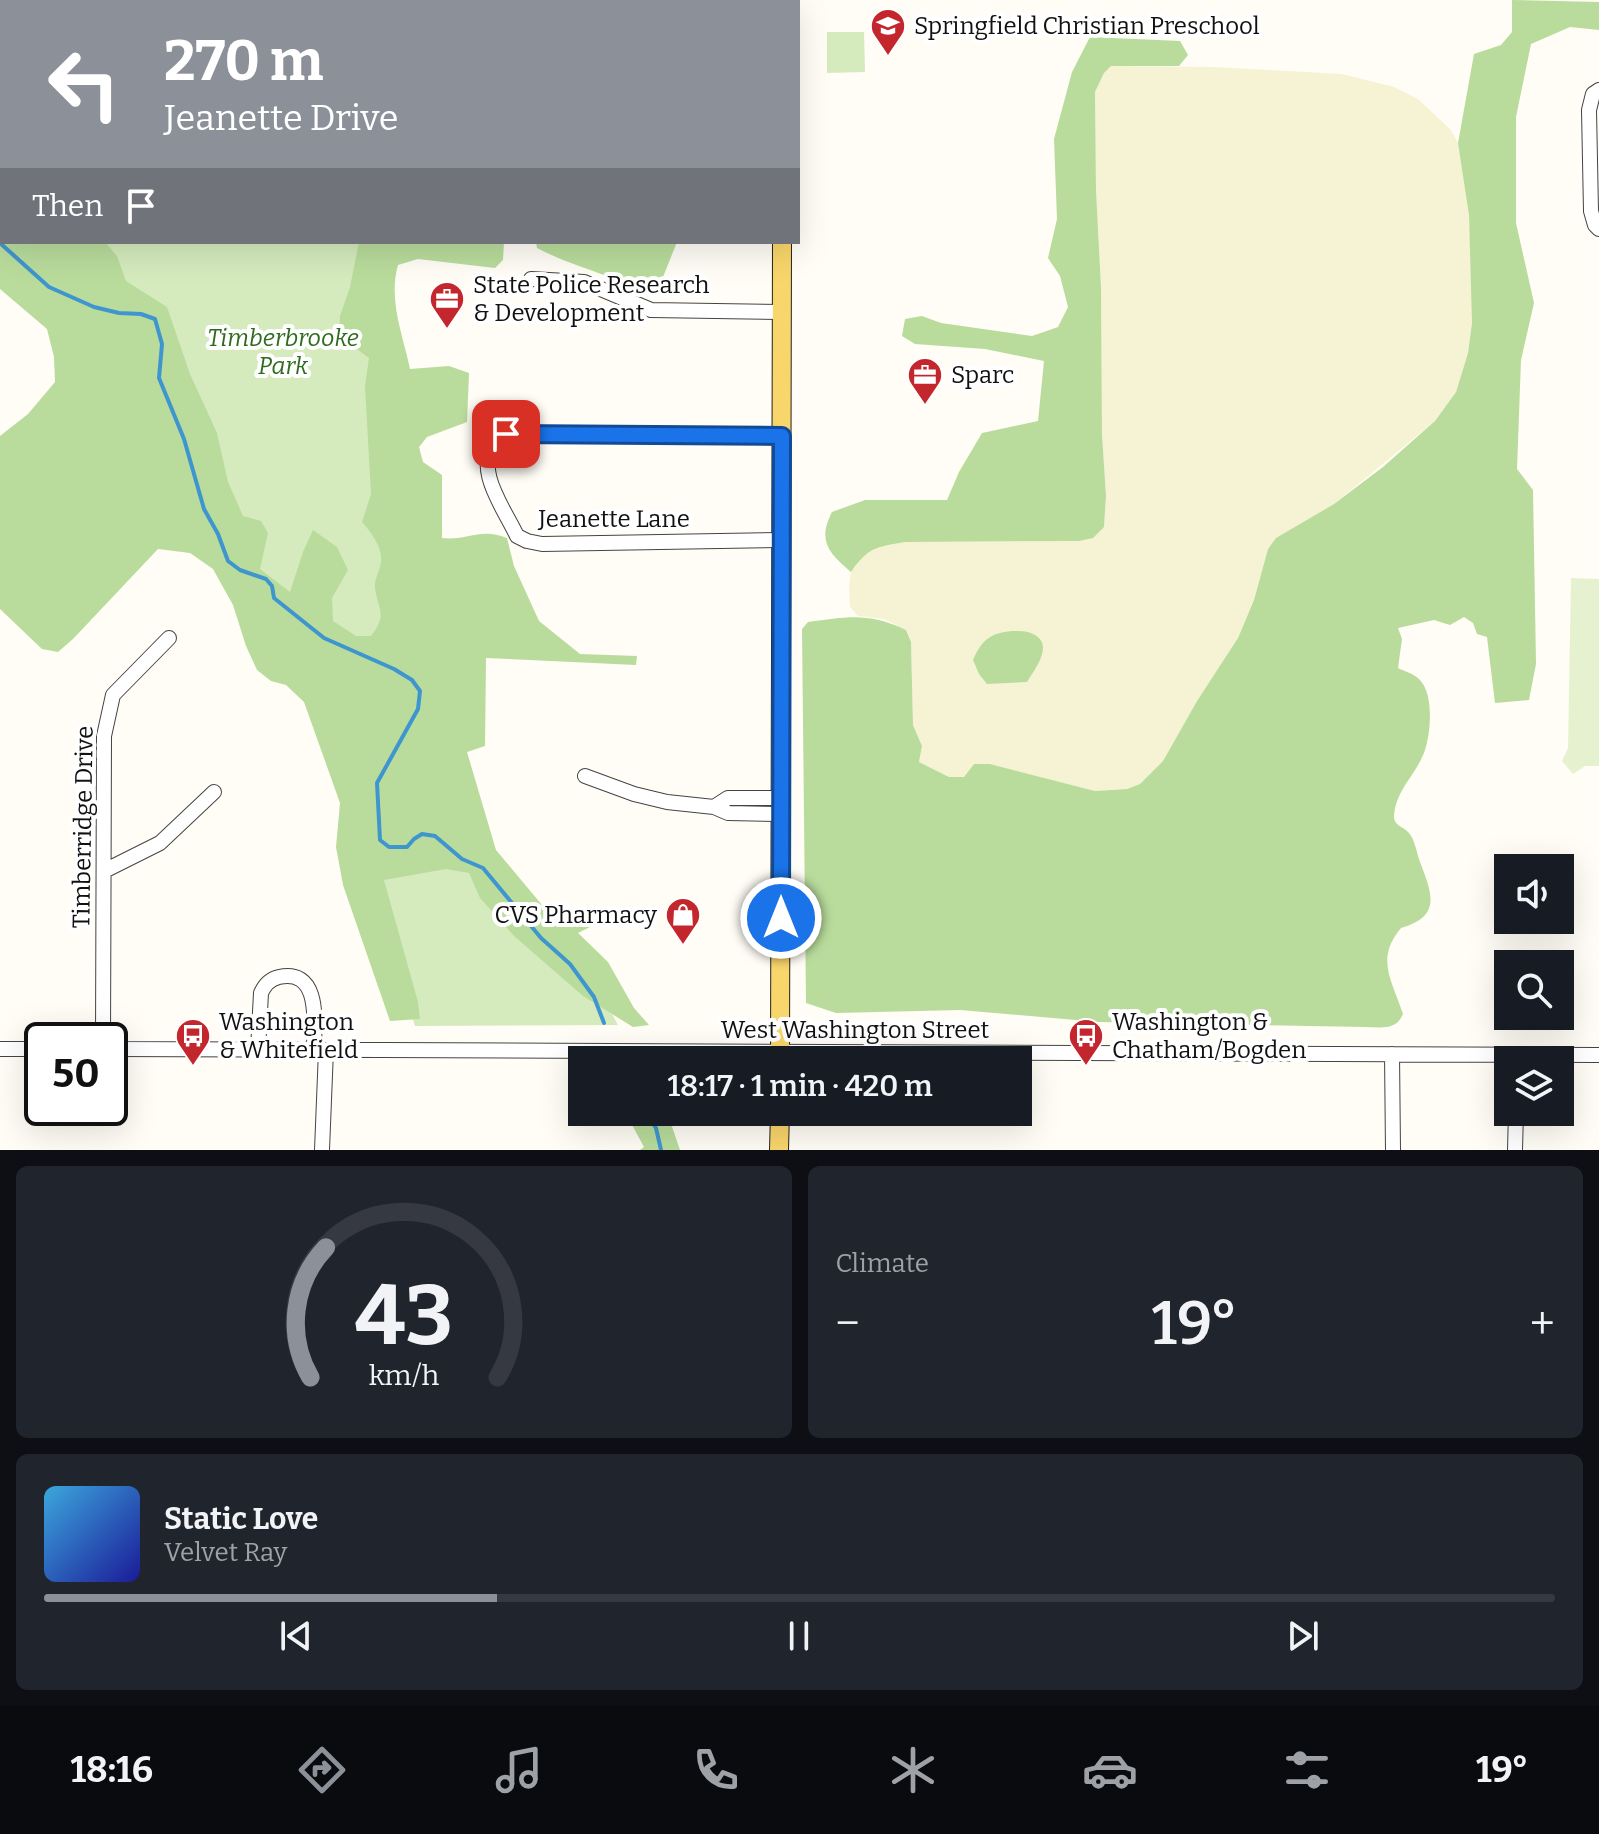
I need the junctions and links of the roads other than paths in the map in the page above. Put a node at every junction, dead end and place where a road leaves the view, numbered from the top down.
1 (1599, 90) edge
2 (1599, 229) edge
3 (782, 244) edge
4 (531, 279) dead end
5 (782, 312) junction
6 (782, 436) junction
7 (781, 540) junction
8 (169, 638) dead end
9 (585, 776) dead end
10 (214, 792) dead end
11 (781, 806) junction
12 (104, 871) junction
13 (103, 1022) edge
14 (780, 1046) edge
15 (0, 1049) edge
16 (24, 1049) edge
17 (128, 1049) edge
18 (258, 1050) junction
19 (320, 1050) junction
20 (568, 1052) edge
21 (1392, 1054) junction
22 (1032, 1055) edge
23 (1599, 1055) edge
24 (1494, 1056) edge
25 (1574, 1056) edge
26 (780, 1126) edge
27 (1516, 1126) edge
28 (322, 1150) edge
29 (779, 1150) edge
30 (1393, 1150) edge
31 (1515, 1150) edge

1 - 2 street
3 - 5 main road
4 - 5 street
5 - 6 main road
6 - 7 main road
6 - 7 street, Jeanette Lane
7 - 11 main road
8 - 12 street, Timberridge Drive
9 - 11 street
10 - 12 street
11 - 14 main road
12 - 13 street, Timberridge Drive
15 - 16 street
17 - 18 street, West Washington Street
18 - 19 street, West Washington Street
18 - 19 street
19 - 20 street, West Washington Street
19 - 28 street
21 - 22 street, West Washington Street
21 - 24 street, West Washington Street
21 - 30 street
23 - 25 street, West Washington Street
26 - 29 main road
27 - 31 street

